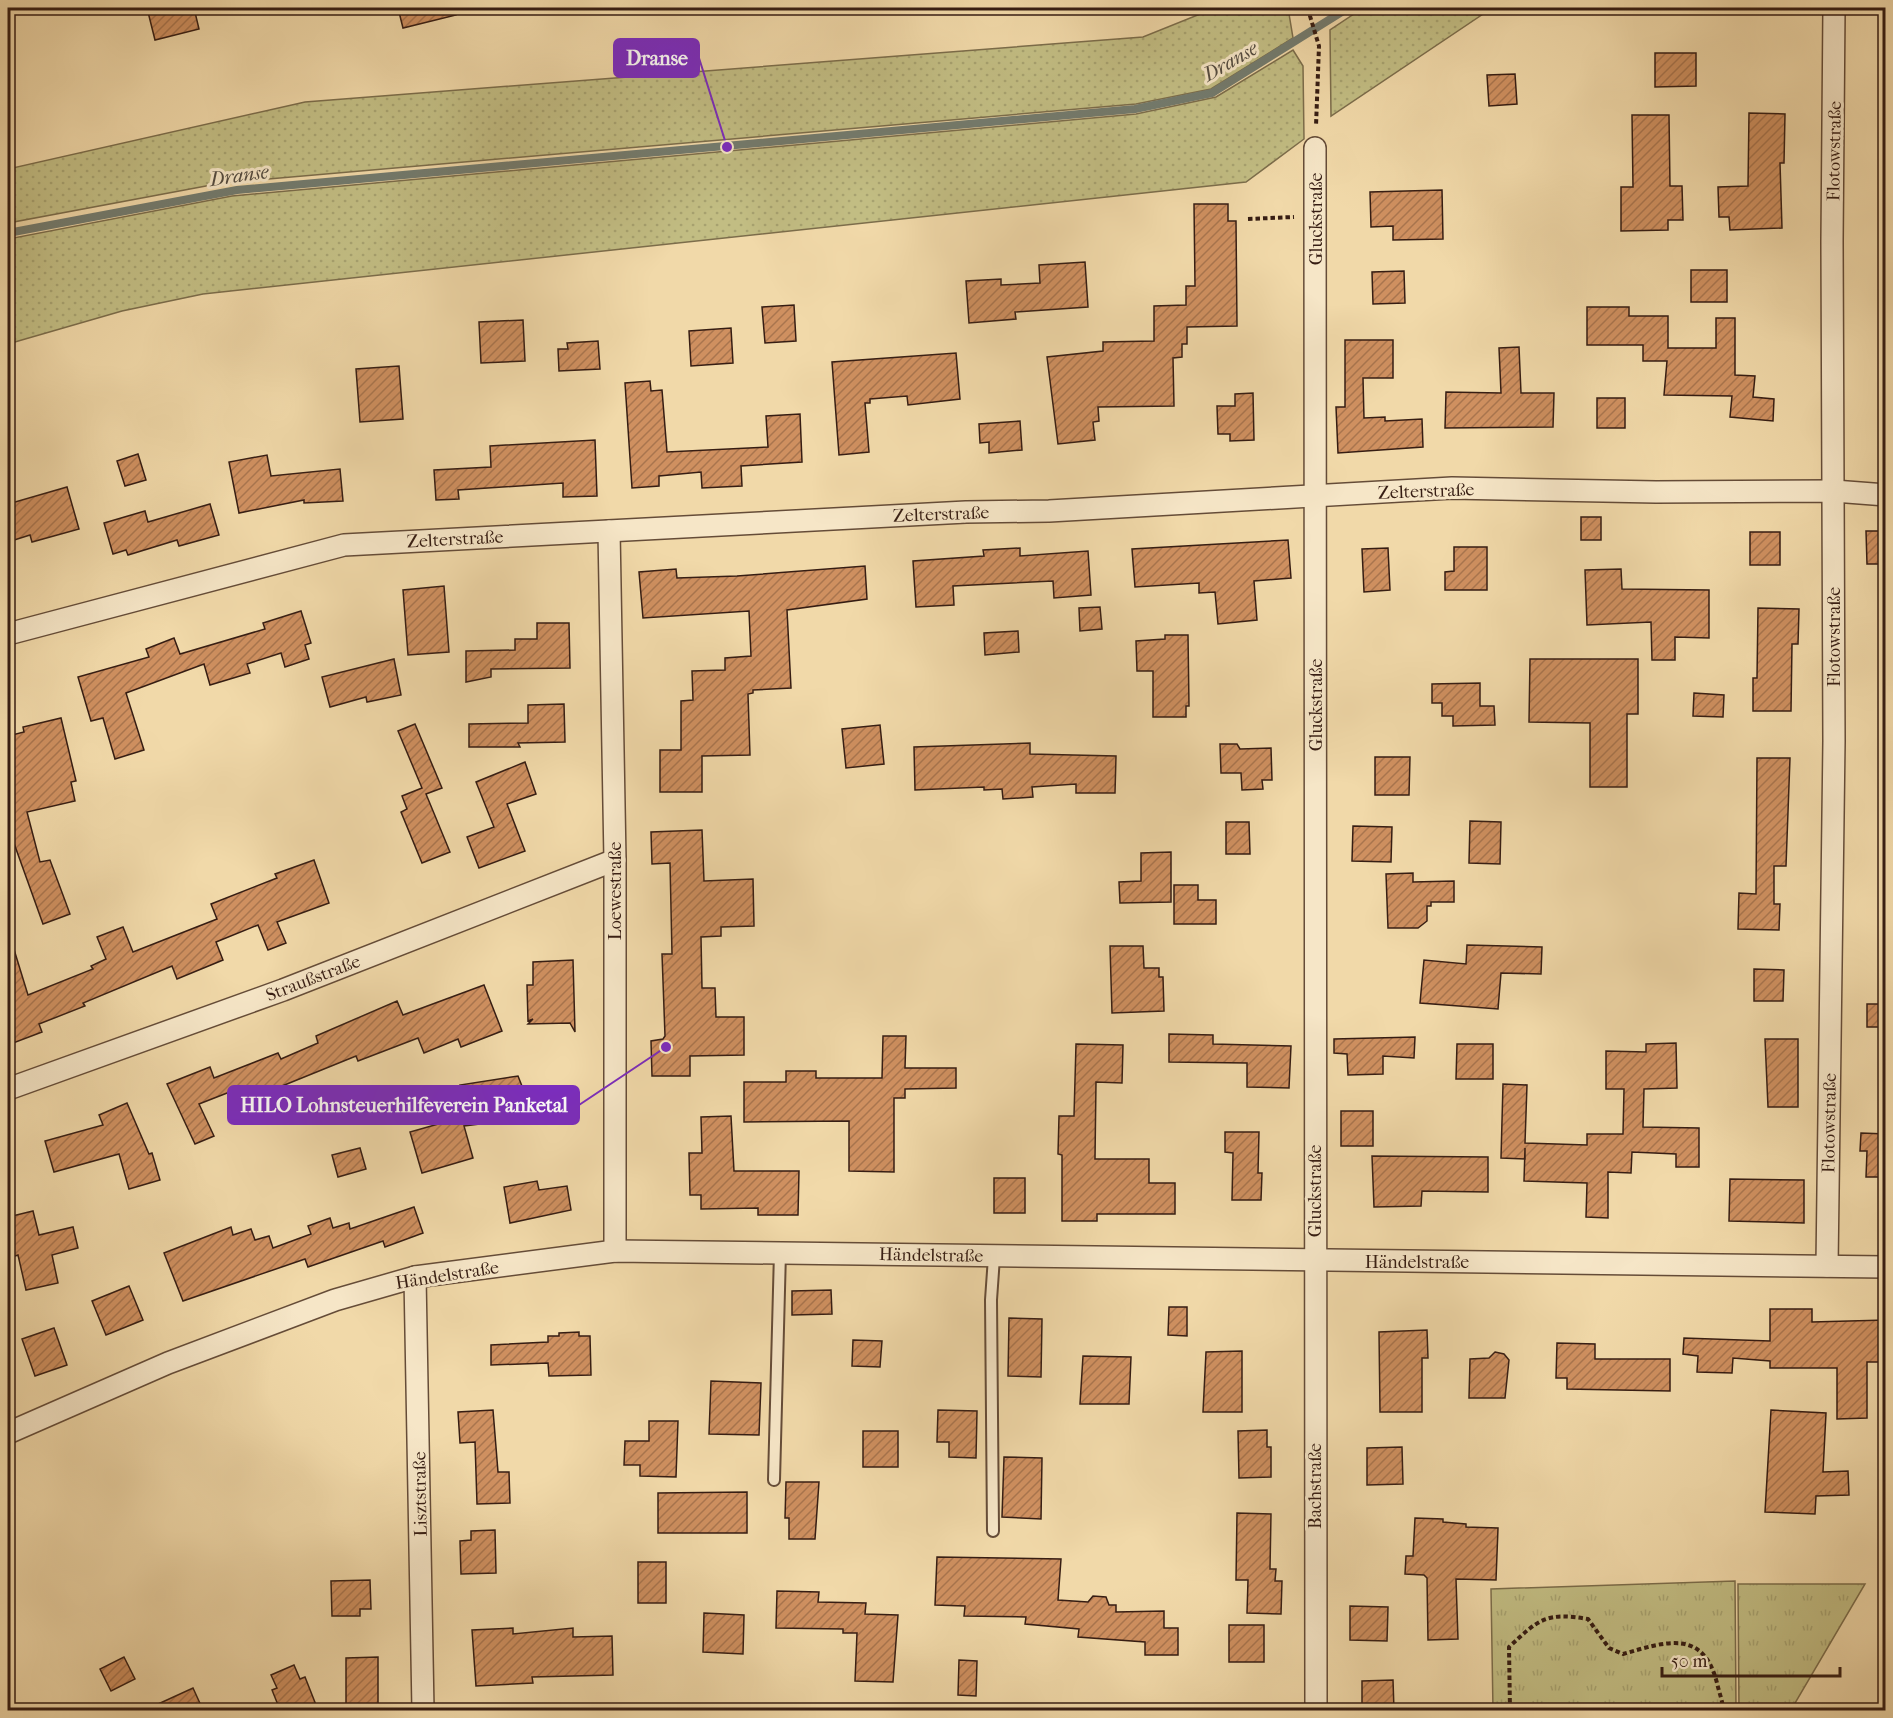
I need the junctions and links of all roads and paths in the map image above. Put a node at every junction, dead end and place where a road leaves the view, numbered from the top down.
1 (1310, 8) edge
2 (1834, 8) edge
3 (1315, 148) joint
4 (1315, 216) junction
5 (1248, 219) dead end
6 (1834, 490) junction
7 (1886, 495) edge
8 (1315, 496) junction
9 (609, 531) junction
10 (8, 634) edge
11 (615, 860) junction
12 (8, 1089) edge
13 (615, 1251) junction
14 (780, 1252) junction
15 (994, 1257) junction
16 (1315, 1262) junction
17 (1827, 1266) junction
18 (1886, 1267) edge
19 (416, 1277) junction
20 (8, 1433) edge
21 (774, 1480) dead end
22 (993, 1531) dead end
23 (423, 1710) edge
24 (1316, 1710) edge
25 (1510, 1710) edge
26 (1723, 1710) edge

1 - 3 path
2 - 6 street, Flotowstraße
3 - 4 street, Gluckstraße
4 - 5 path
4 - 8 street, Gluckstraße
6 - 7 street, Zelterstraße
6 - 8 street, Zelterstraße
6 - 17 street, Flotowstraße
8 - 9 street, Zelterstraße
8 - 16 street, Gluckstraße
9 - 10 street, Zelterstraße
9 - 11 street, Loewestraße
11 - 12 street, Straußstraße
11 - 13 street, Loewestraße
13 - 14 street, Händelstraße
13 - 19 street, Händelstraße
14 - 15 street, Händelstraße
14 - 21 lane
15 - 16 street, Händelstraße
15 - 22 lane
16 - 17 street, Händelstraße
16 - 24 street, Bachstraße
17 - 18 street, Händelstraße
19 - 20 street, Händelstraße
19 - 23 street, Lisztstraße
25 - 26 path

